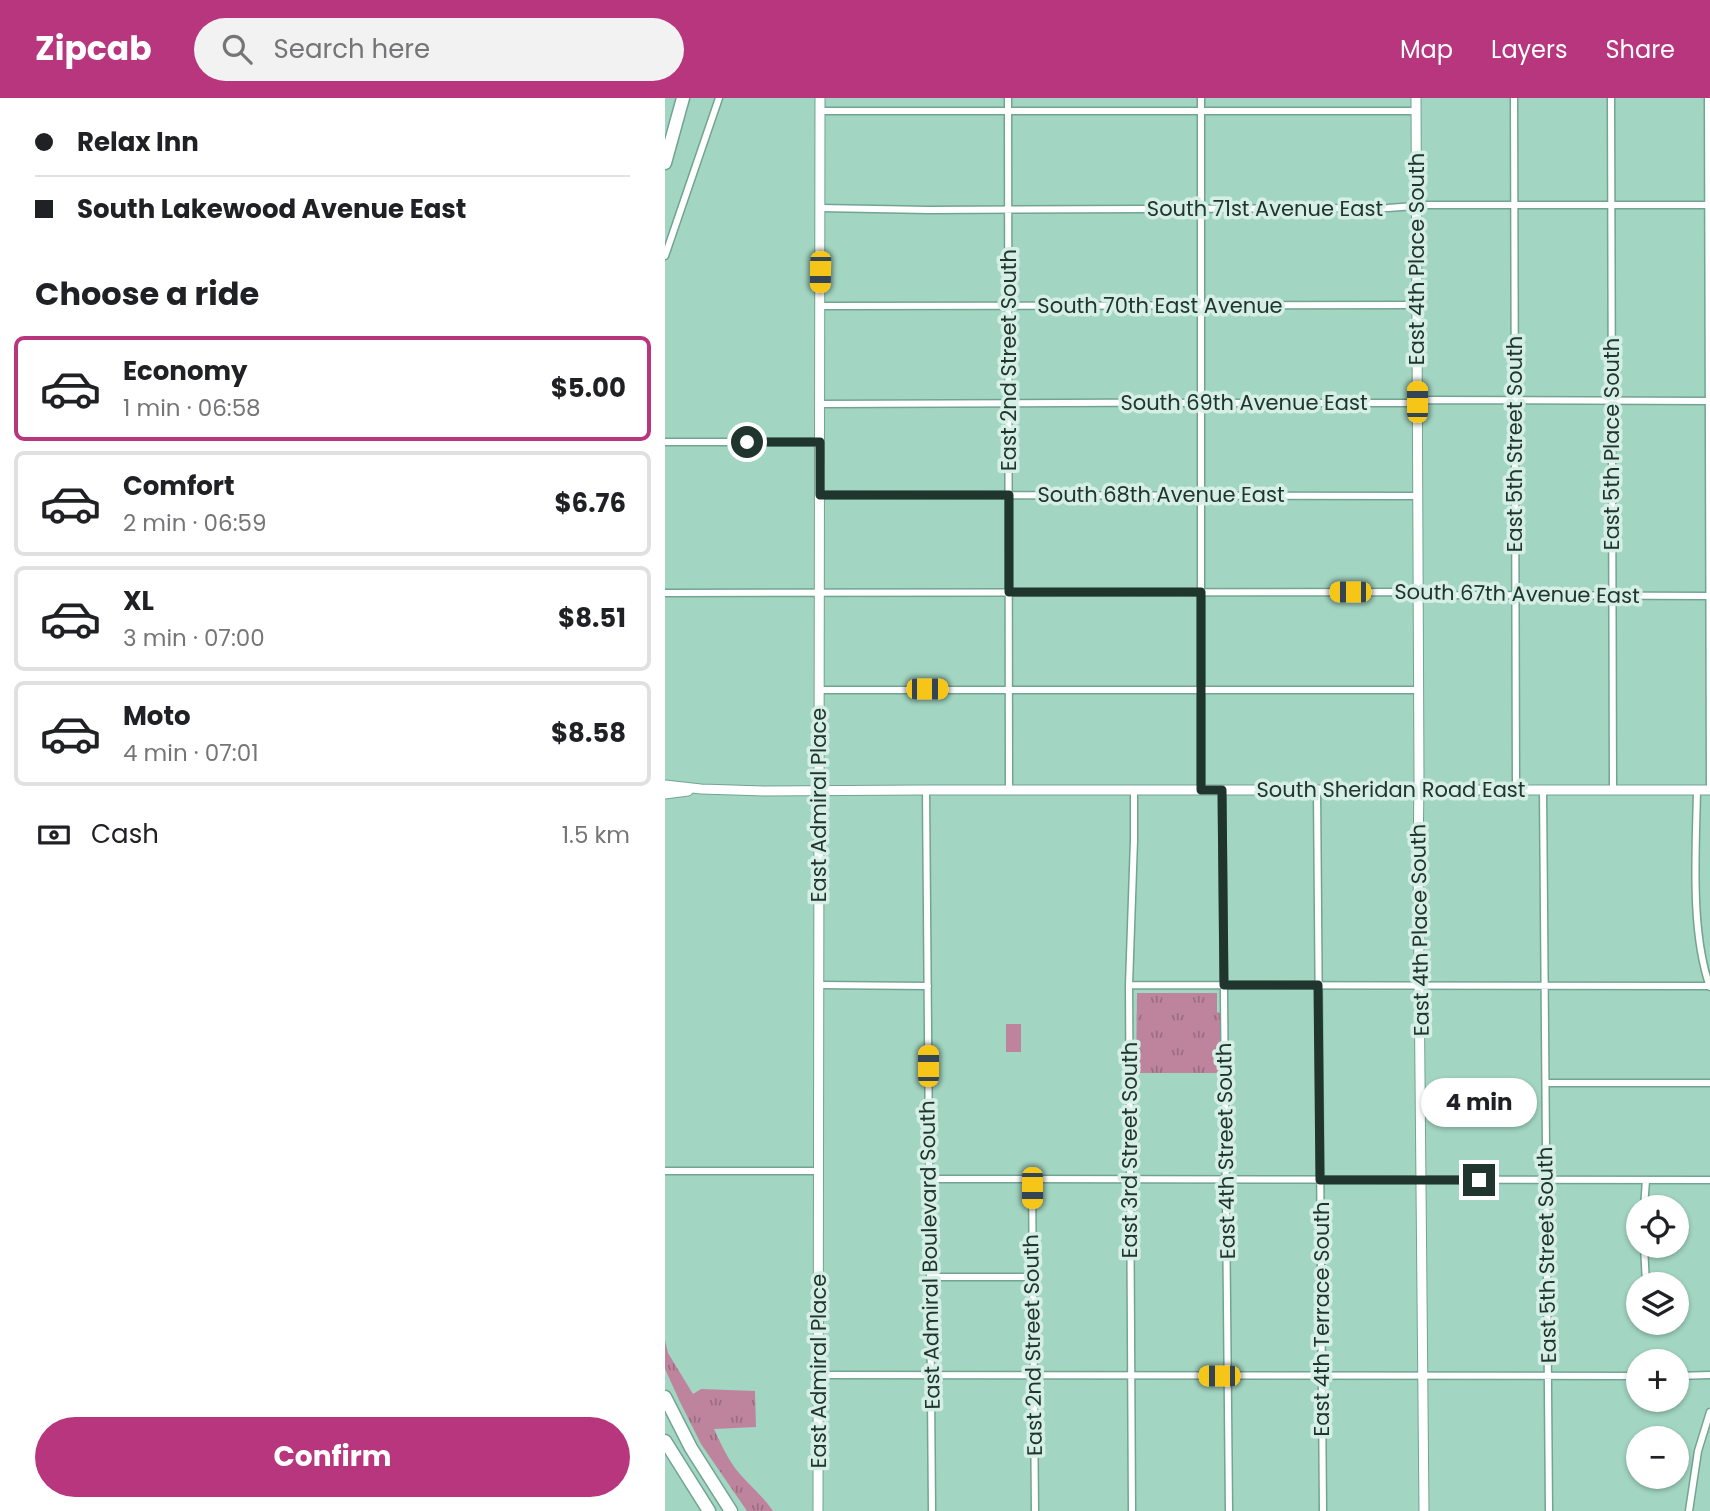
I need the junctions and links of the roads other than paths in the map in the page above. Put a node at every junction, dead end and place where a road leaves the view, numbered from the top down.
1 (683, 98) edge
2 (719, 98) edge
3 (820, 98) edge
4 (1008, 98) edge
5 (1201, 98) edge
6 (1416, 98) edge
7 (1514, 98) edge
8 (1611, 98) edge
9 (1708, 98) edge
10 (820, 111) junction
11 (1008, 111) junction
12 (1201, 111) junction
13 (1416, 111) junction
14 (665, 163) edge
15 (1514, 205) junction
16 (1612, 205) junction
17 (1709, 205) edge
18 (1417, 207) junction
19 (820, 208) junction
20 (1008, 209) junction
21 (1201, 209) junction
22 (665, 257) edge
23 (1417, 305) junction
24 (820, 306) junction
25 (1009, 306) junction
26 (1201, 306) junction
27 (1515, 400) junction
28 (1612, 400) junction
29 (1709, 401) edge
30 (1417, 402) junction
31 (1009, 403) junction
32 (820, 404) junction
33 (1200, 404) junction
34 (665, 442) edge
35 (820, 442) junction
36 (820, 495) junction
37 (1009, 495) junction
38 (1201, 495) junction
39 (1418, 496) junction
40 (1009, 592) junction
41 (1201, 592) junction
42 (665, 593) edge
43 (820, 593) junction
44 (1418, 594) junction
45 (1515, 595) junction
46 (1613, 595) junction
47 (1709, 596) edge
48 (819, 690) junction
49 (1009, 690) junction
50 (1202, 690) junction
51 (1418, 690) junction
52 (665, 785) edge
53 (701, 789) junction
54 (926, 790) junction
55 (1009, 790) junction
56 (1134, 790) junction
57 (1201, 790) junction
58 (1222, 790) junction
59 (1317, 790) junction
60 (1419, 790) junction
61 (1516, 790) junction
62 (1543, 790) junction
63 (1613, 790) junction
64 (1697, 790) junction
65 (1710, 790) edge
66 (820, 791) junction
67 (665, 794) edge
68 (819, 985) junction
69 (1129, 985) junction
70 (1224, 985) junction
71 (1318, 985) junction
72 (1420, 985) junction
73 (1545, 985) junction
74 (928, 986) junction
75 (1710, 986) edge
76 (1546, 1083) junction
77 (1710, 1083) edge
78 (665, 1171) edge
79 (819, 1171) junction
80 (929, 1179) junction
81 (1032, 1180) junction
82 (1130, 1180) junction
83 (1226, 1180) junction
84 (1320, 1180) junction
85 (1547, 1180) junction
86 (1646, 1180) junction
87 (1710, 1180) edge
88 (1422, 1181) junction
89 (1645, 1195) edge
90 (930, 1277) junction
91 (1033, 1277) junction
92 (931, 1375) junction
93 (1034, 1375) junction
94 (1710, 1375) edge
95 (818, 1376) junction
96 (1131, 1376) junction
97 (1228, 1376) junction
98 (1322, 1376) junction
99 (1423, 1376) junction
100 (1549, 1376) junction
101 (1626, 1376) edge
102 (1689, 1376) edge
103 (665, 1397) edge
104 (1710, 1412) edge
105 (665, 1441) edge
106 (709, 1511) edge
107 (731, 1511) edge
108 (818, 1511) edge
109 (932, 1511) edge
110 (1035, 1511) edge
111 (1132, 1511) edge
112 (1229, 1511) edge
113 (1323, 1511) edge
114 (1425, 1511) edge
115 (1549, 1511) edge
116 (1689, 1511) edge

1 - 14 highway
2 - 22 street
3 - 10 main road, East Admiral Place
4 - 11 street, East 2nd Street South
5 - 12 street
6 - 13 main road, East 4th Place South
7 - 15 street, East 5th Street South
8 - 16 street, East 5th Place South
9 - 17 street
10 - 11 street
10 - 19 main road, East Admiral Place
11 - 12 street
11 - 20 street, East 2nd Street South
12 - 13 street
12 - 21 street
13 - 18 main road, East 4th Place South
15 - 16 street, South 71st Avenue East
15 - 18 street, South 71st Avenue East
15 - 27 street, East 5th Street South
16 - 17 street, South 71st Avenue East
16 - 28 street, East 5th Place South
17 - 29 street
18 - 21 street, South 71st Avenue East
18 - 23 main road, East 4th Place South
19 - 20 street, South 71st Avenue East
19 - 24 main road, East Admiral Place
20 - 21 street, South 71st Avenue East
20 - 25 street, East 2nd Street South
21 - 26 street
23 - 26 street, South 70th East Avenue
23 - 30 main road, East 4th Place South
24 - 25 street, South 70th East Avenue
24 - 32 main road, East Admiral Place
25 - 26 street, South 70th East Avenue
25 - 31 street, East 2nd Street South
26 - 33 street
27 - 28 street, South 69th Avenue East
27 - 30 street, South 69th Avenue East
27 - 45 street, East 5th Street South
28 - 29 street, South 69th Avenue East
28 - 46 street, East 5th Place South
29 - 47 street
30 - 33 street, South 69th Avenue East
30 - 39 main road, East 4th Place South
31 - 32 street, South 69th Avenue East
31 - 33 street, South 69th Avenue East
31 - 37 street, East 2nd Street South
32 - 35 main road, East Admiral Place
33 - 38 street
34 - 35 street
35 - 36 main road, East Admiral Place
36 - 37 street, South 68th Avenue East
36 - 43 main road, East Admiral Place
37 - 38 street, South 68th Avenue East
37 - 40 street, East 2nd Street South
38 - 39 street, South 68th Avenue East
38 - 41 street
39 - 44 main road, East 4th Place South
40 - 41 street, South 67th Avenue East
40 - 43 street, South 67th Avenue East
40 - 49 street, East 2nd Street South
41 - 44 street, South 67th Avenue East
41 - 50 street
42 - 43 street, South 67th Avenue East
43 - 48 main road, East Admiral Place
44 - 45 street, South 67th Avenue East
44 - 51 main road, East 4th Place South
45 - 46 street, South 67th Avenue East
45 - 61 street, East 5th Street South
46 - 47 street, South 67th Avenue East
46 - 63 street, East 5th Place South
47 - 65 street
48 - 49 street
48 - 66 main road, East Admiral Place
49 - 50 street
49 - 55 street, East 2nd Street South
50 - 51 street
50 - 57 street
51 - 60 main road, East 4th Place South
52 - 53 main road
53 - 66 main road, South Sheridan Road East
53 - 67 main road
54 - 55 main road, South Sheridan Road East
54 - 66 main road, South Sheridan Road East
54 - 74 street, East Admiral Boulevard South
55 - 56 main road, South Sheridan Road East
56 - 57 main road, South Sheridan Road East
56 - 69 street, East 3rd Street South
57 - 58 main road, South Sheridan Road East
58 - 59 main road, South Sheridan Road East
58 - 70 street, East 4th Street South
59 - 60 main road, South Sheridan Road East
59 - 71 street, East 4th Terrace South
60 - 61 main road, South Sheridan Road East
60 - 72 main road, East 4th Place South
61 - 62 main road, South Sheridan Road East
62 - 63 main road, South Sheridan Road East
62 - 73 street, East 5th Street South
63 - 64 main road, South Sheridan Road East
64 - 65 main road, South Sheridan Road East
64 - 75 street
66 - 68 main road, East Admiral Place
68 - 74 street
68 - 79 main road, East Admiral Place
69 - 70 street
69 - 82 street, East 3rd Street South
70 - 71 street
70 - 83 street, East 4th Street South
71 - 72 street
71 - 84 street, East 4th Terrace South
72 - 73 street
72 - 88 main road, East 4th Place South
73 - 75 street
73 - 76 street, East 5th Street South
74 - 80 street, East Admiral Boulevard South
76 - 77 street
76 - 85 street, East 5th Street South
78 - 79 street
79 - 95 main road, East Admiral Place
80 - 81 street
80 - 90 street, East Admiral Boulevard South
81 - 82 street
81 - 91 street, East 2nd Street South
82 - 83 street
82 - 96 street, East 3rd Street South
83 - 84 street
83 - 97 street, East 4th Street South
84 - 88 street
84 - 98 street, East 4th Terrace South
85 - 86 street
85 - 88 street
85 - 100 street, East 5th Street South
86 - 87 street
86 - 89 street
88 - 99 main road, East 4th Place South
90 - 91 street
90 - 92 street, East Admiral Boulevard South
91 - 93 street, East 2nd Street South
92 - 93 street
92 - 95 street
92 - 109 street, East Admiral Boulevard South
93 - 96 street
93 - 110 street, East 2nd Street South
94 - 102 street
95 - 108 main road, East Admiral Place
96 - 97 street
96 - 111 street, East 3rd Street South
97 - 98 street
97 - 112 street, East 4th Street South
98 - 99 street
98 - 113 street, East 4th Terrace South
99 - 100 street
99 - 114 main road, East 4th Place South
100 - 101 street
100 - 115 street, East 5th Street South
103 - 107 highway
104 - 116 street
105 - 106 highway

